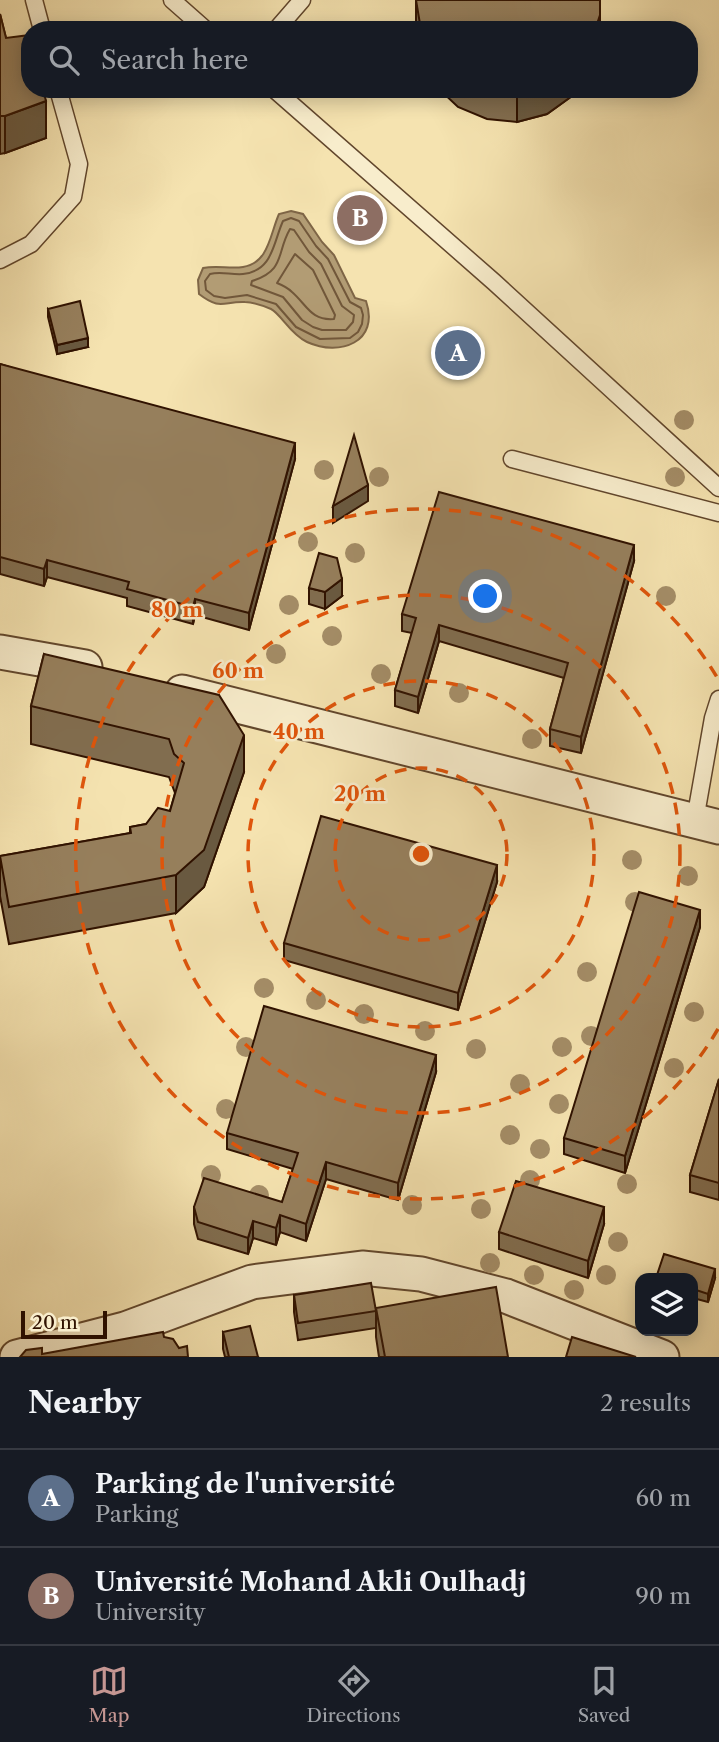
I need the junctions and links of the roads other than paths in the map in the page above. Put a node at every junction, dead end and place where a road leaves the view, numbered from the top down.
1 (34, 0) edge
2 (172, 0) edge
3 (302, 0) edge
4 (40, 21) edge
5 (196, 21) edge
6 (284, 21) edge
7 (61, 98) edge
8 (285, 98) edge
9 (0, 260) edge
10 (512, 459) dead end
11 (719, 488) edge
12 (719, 513) edge
13 (0, 652) edge
14 (111, 674) edge
15 (151, 684) edge
16 (719, 699) edge
17 (711, 822) edge
18 (16, 1357) edge
19 (662, 1357) edge

1 - 4 lane
2 - 5 lane
3 - 6 lane
7 - 9 lane
8 - 11 lane
10 - 12 lane
13 - 14 street
15 - 17 street
16 - 17 lane
18 - 19 street

